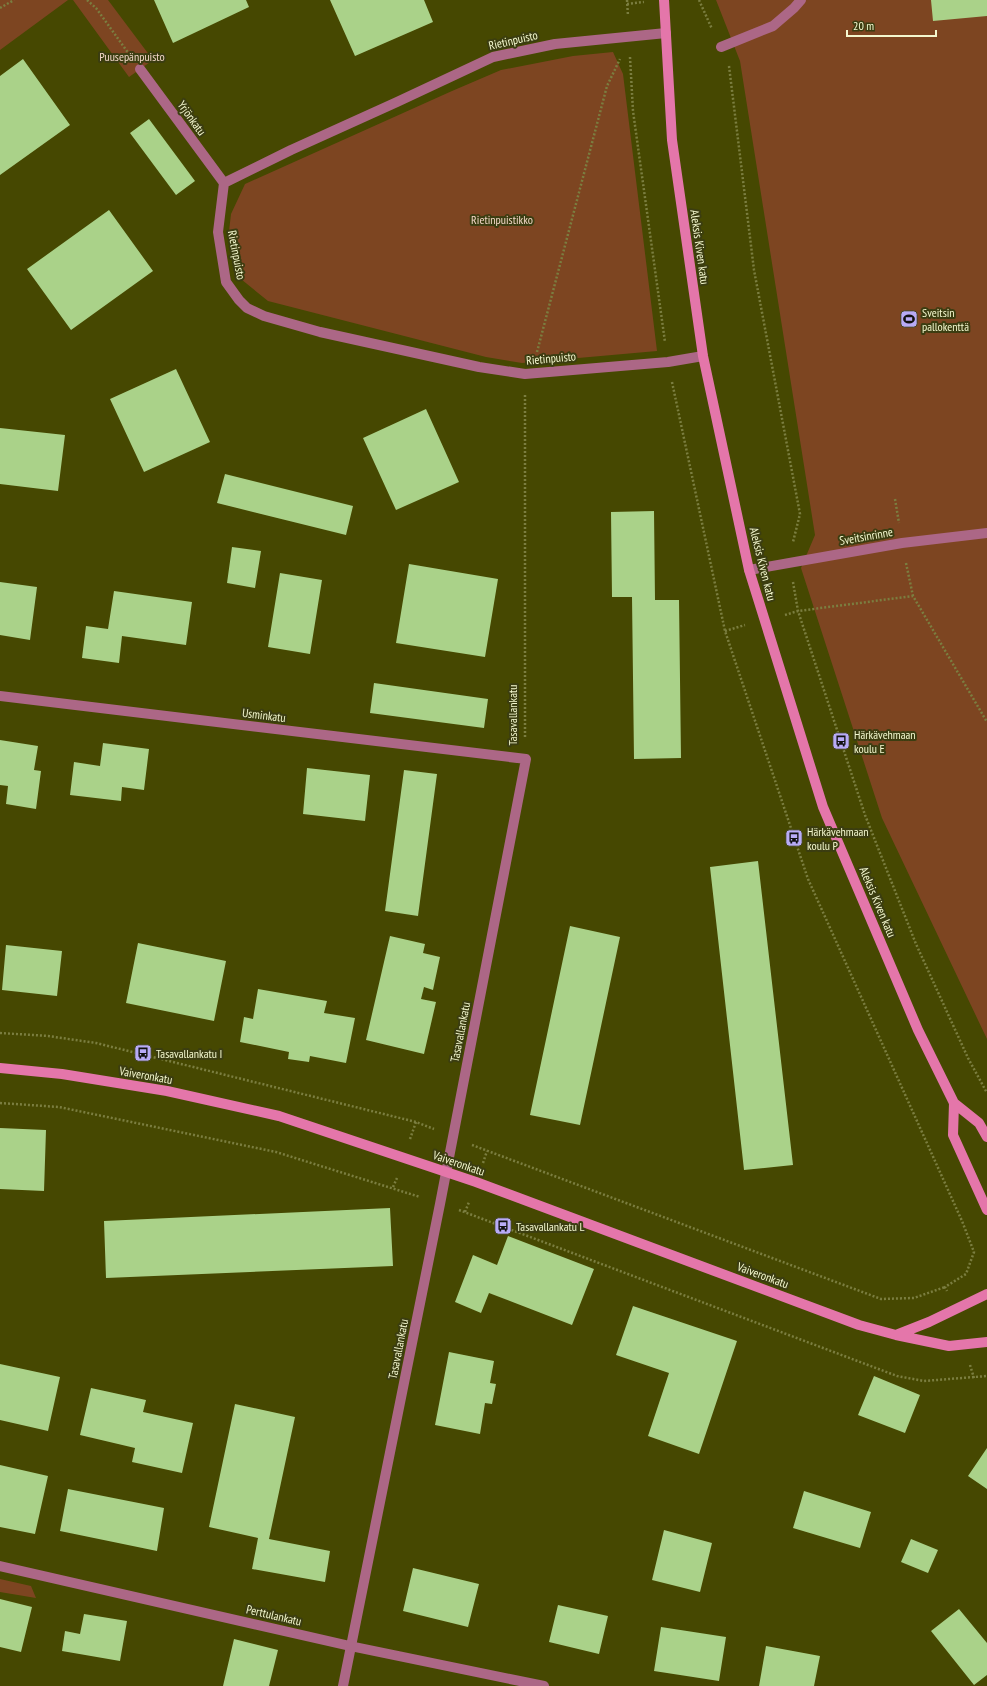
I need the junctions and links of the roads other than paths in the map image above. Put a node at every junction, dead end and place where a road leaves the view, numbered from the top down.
1 (664, 0) edge
2 (801, 0) edge
3 (666, 33) junction
4 (721, 47) dead end
5 (140, 69) road end
6 (224, 183) junction
7 (703, 356) junction
8 (987, 533) edge
9 (749, 570) junction
10 (0, 696) edge
11 (526, 759) joint
12 (0, 1068) edge
13 (954, 1103) junction
14 (987, 1136) edge
15 (446, 1172) junction
16 (987, 1210) edge
17 (987, 1294) edge
18 (896, 1335) junction
19 (987, 1342) edge
20 (0, 1566) edge
21 (350, 1646) junction
22 (343, 1686) edge
23 (544, 1686) edge

1 - 3 street, Aleksis Kiven katu
2 - 4 street
3 - 6 street, Rietinpuisto
3 - 7 street, Aleksis Kiven katu
5 - 6 street, Yrjönkatu
6 - 7 street, Rietinpuisto
7 - 9 street, Aleksis Kiven katu
8 - 9 street, Sveitsinrinne
9 - 13 street, Aleksis Kiven katu
10 - 11 street, Usminkatu
11 - 15 street, Tasavallankatu
12 - 15 street, Vaiveronkatu
13 - 14 street, Aleksis Kiven katu
13 - 16 street, Aleksis Kiven katu
15 - 18 street, Vaiveronkatu
15 - 21 street, Tasavallankatu
17 - 18 street
18 - 19 street, Vaiveronkatu
20 - 21 street, Perttulankatu
21 - 22 street, Tasavallankatu
21 - 23 street, Perttulankatu

